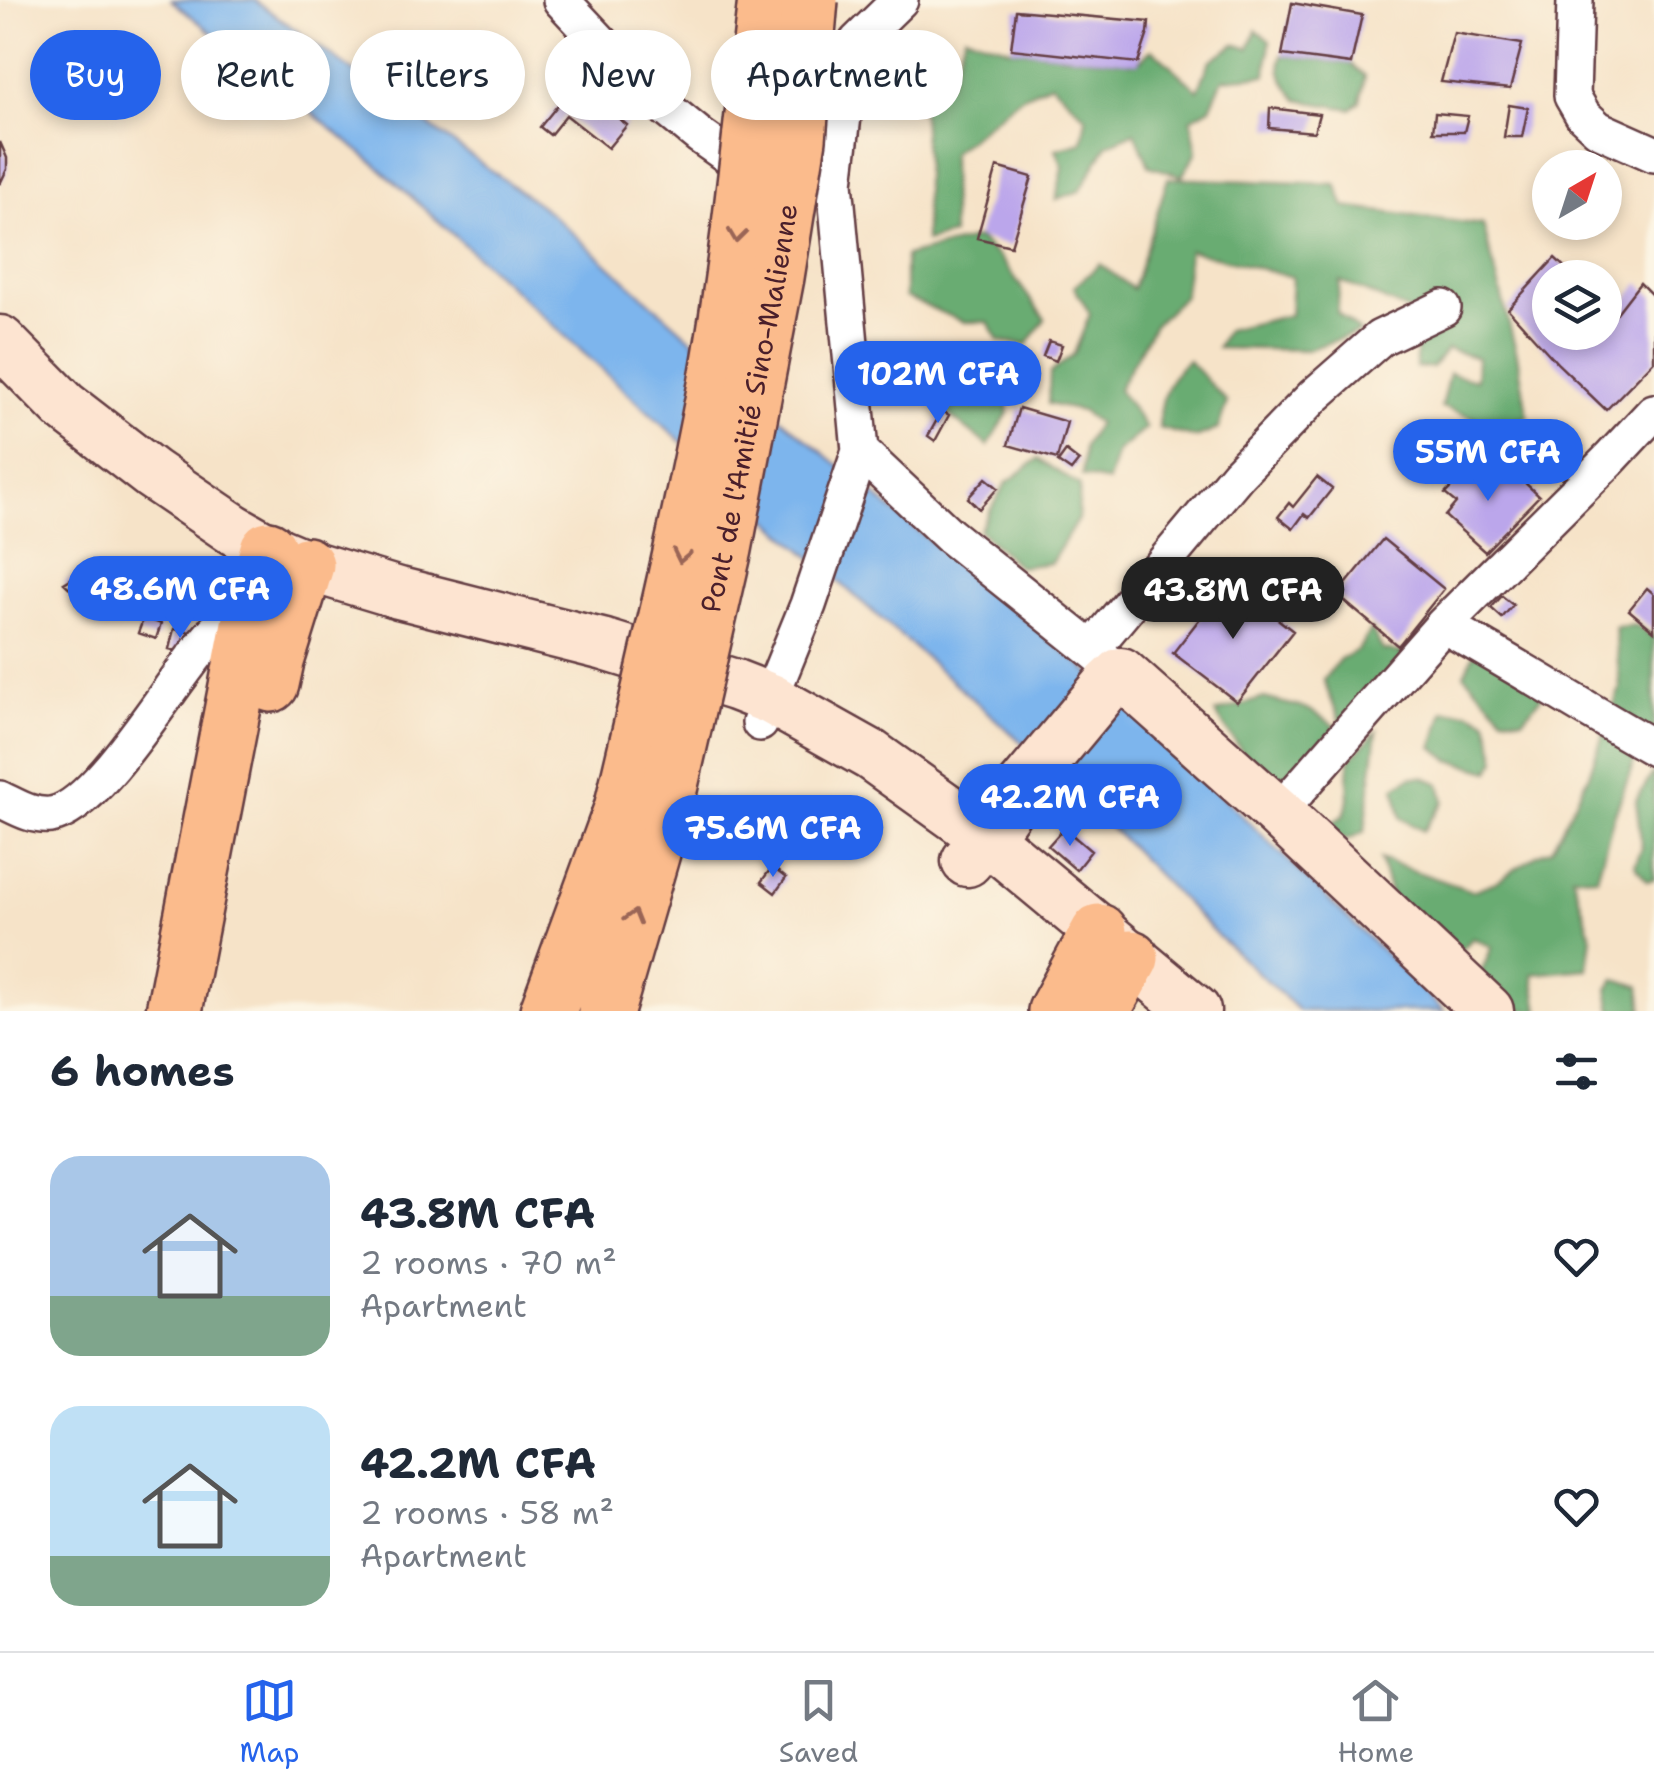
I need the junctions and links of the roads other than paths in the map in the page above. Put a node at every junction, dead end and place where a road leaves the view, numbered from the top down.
1 (561, 0) edge
2 (766, 0) edge
3 (810, 0) edge
4 (900, 0) edge
5 (1576, 0) edge
6 (1654, 154) edge
7 (841, 260) junction
8 (1443, 308) dead end
9 (0, 341) edge
10 (0, 374) edge
11 (1654, 412) edge
12 (857, 461) junction
13 (277, 577) junction
14 (1442, 625) junction
15 (1107, 669) junction
16 (766, 711) junction
17 (1654, 748) edge
18 (0, 799) edge
19 (643, 810) junction
20 (1278, 813) junction
21 (977, 849) junction
22 (1115, 975) edge
23 (174, 1011) edge
24 (206, 1011) edge
25 (548, 1011) edge
26 (606, 1011) edge
27 (1056, 1011) edge
28 (1195, 1011) edge
29 (1488, 1011) edge

1 - 7 street
2 -> 19 main road, Pont de l'Amitié Sino-Malienne, bridge
3 - 19 main road, Pont de l'Amitié Sino-Malienne, bridge
4 - 7 street
5 - 6 street
7 - 12 street
8 - 15 street
9 - 13 main road
10 - 13 main road
11 - 14 street
12 - 15 street
12 - 16 street
13 - 16 main road
13 - 18 street
13 - 23 main road
13 - 24 main road
14 - 17 street
14 - 20 street
15 - 20 main road
15 - 21 main road
16 - 21 main road
19 - 25 main road
26 -> 19 main road
20 - 29 main road
21 - 22 main road
22 - 27 main road
22 - 28 main road

